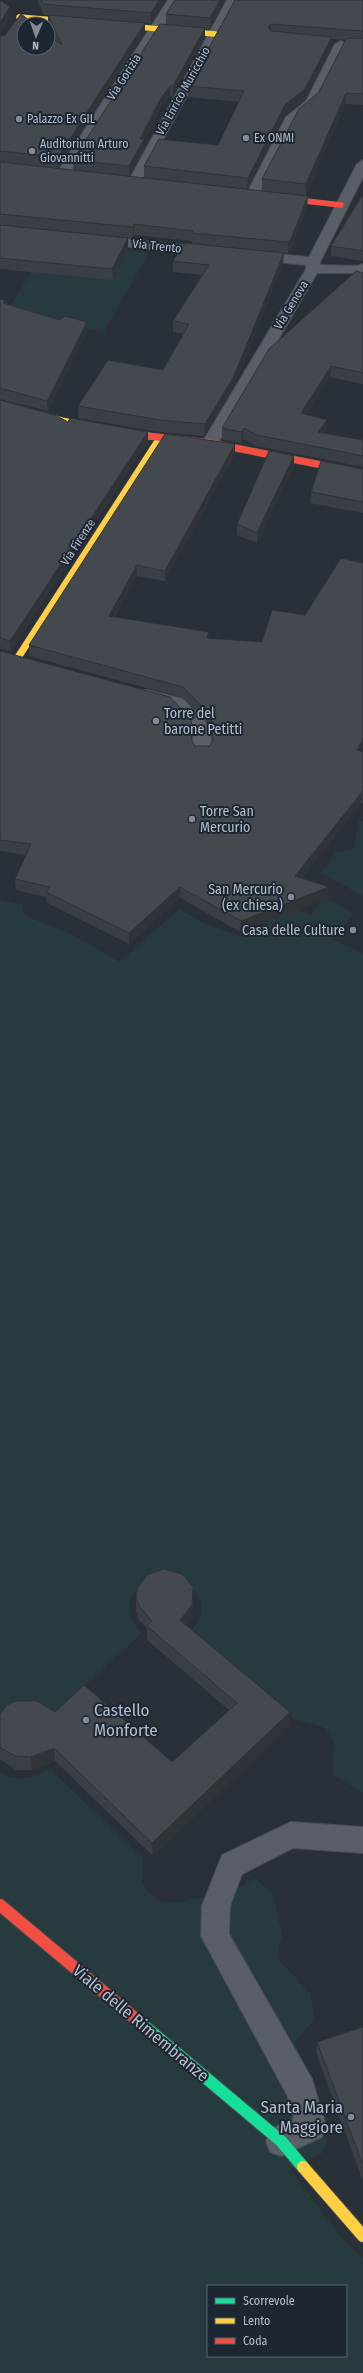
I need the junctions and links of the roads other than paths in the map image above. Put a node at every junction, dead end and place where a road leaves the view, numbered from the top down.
1 (174, 0) edge
2 (233, 0) edge
3 (19, 7) dead end
4 (87, 23) edge
5 (110, 25) edge
6 (155, 29) junction
7 (215, 34) junction
8 (326, 43) edge
9 (341, 44) junction
10 (356, 45) edge
11 (363, 164) edge
12 (58, 174) joint
13 (76, 176) edge
14 (134, 182) edge
15 (256, 196) joint
16 (341, 205) junction
17 (86, 239) edge
18 (227, 254) edge
19 (243, 255) edge
20 (313, 266) junction
21 (363, 268) edge
22 (0, 404) edge
23 (160, 438) junction
24 (210, 443) junction
25 (363, 473) edge
26 (16, 659) edge
27 (131, 691) edge
28 (202, 752) edge
29 (363, 1840) edge
30 (0, 1905) edge
31 (282, 2141) junction
32 (363, 2236) edge

1 - 6 street, Via Gorizia
2 - 7 street, Via Enrico Muricchio
3 - 4 street
5 - 6 street
6 - 7 street
6 - 12 street, Via Gorizia
7 - 14 street, Via Enrico Muricchio
8 - 9 street
9 - 10 street
9 - 15 street
11 - 16 street, Via Genova
12 - 13 street
15 - 16 street
16 - 20 street, Via Genova
17 - 18 street, Via Trento
19 - 20 street
20 - 21 street
20 - 24 street, Via Genova
22 - 23 street
23 - 24 street
23 - 26 street, Via Firenze
24 - 25 street
27 - 28 street
29 - 31 street
30 - 31 street, Viale delle Rimembranze
31 - 32 street, Viale delle Rimembranze

